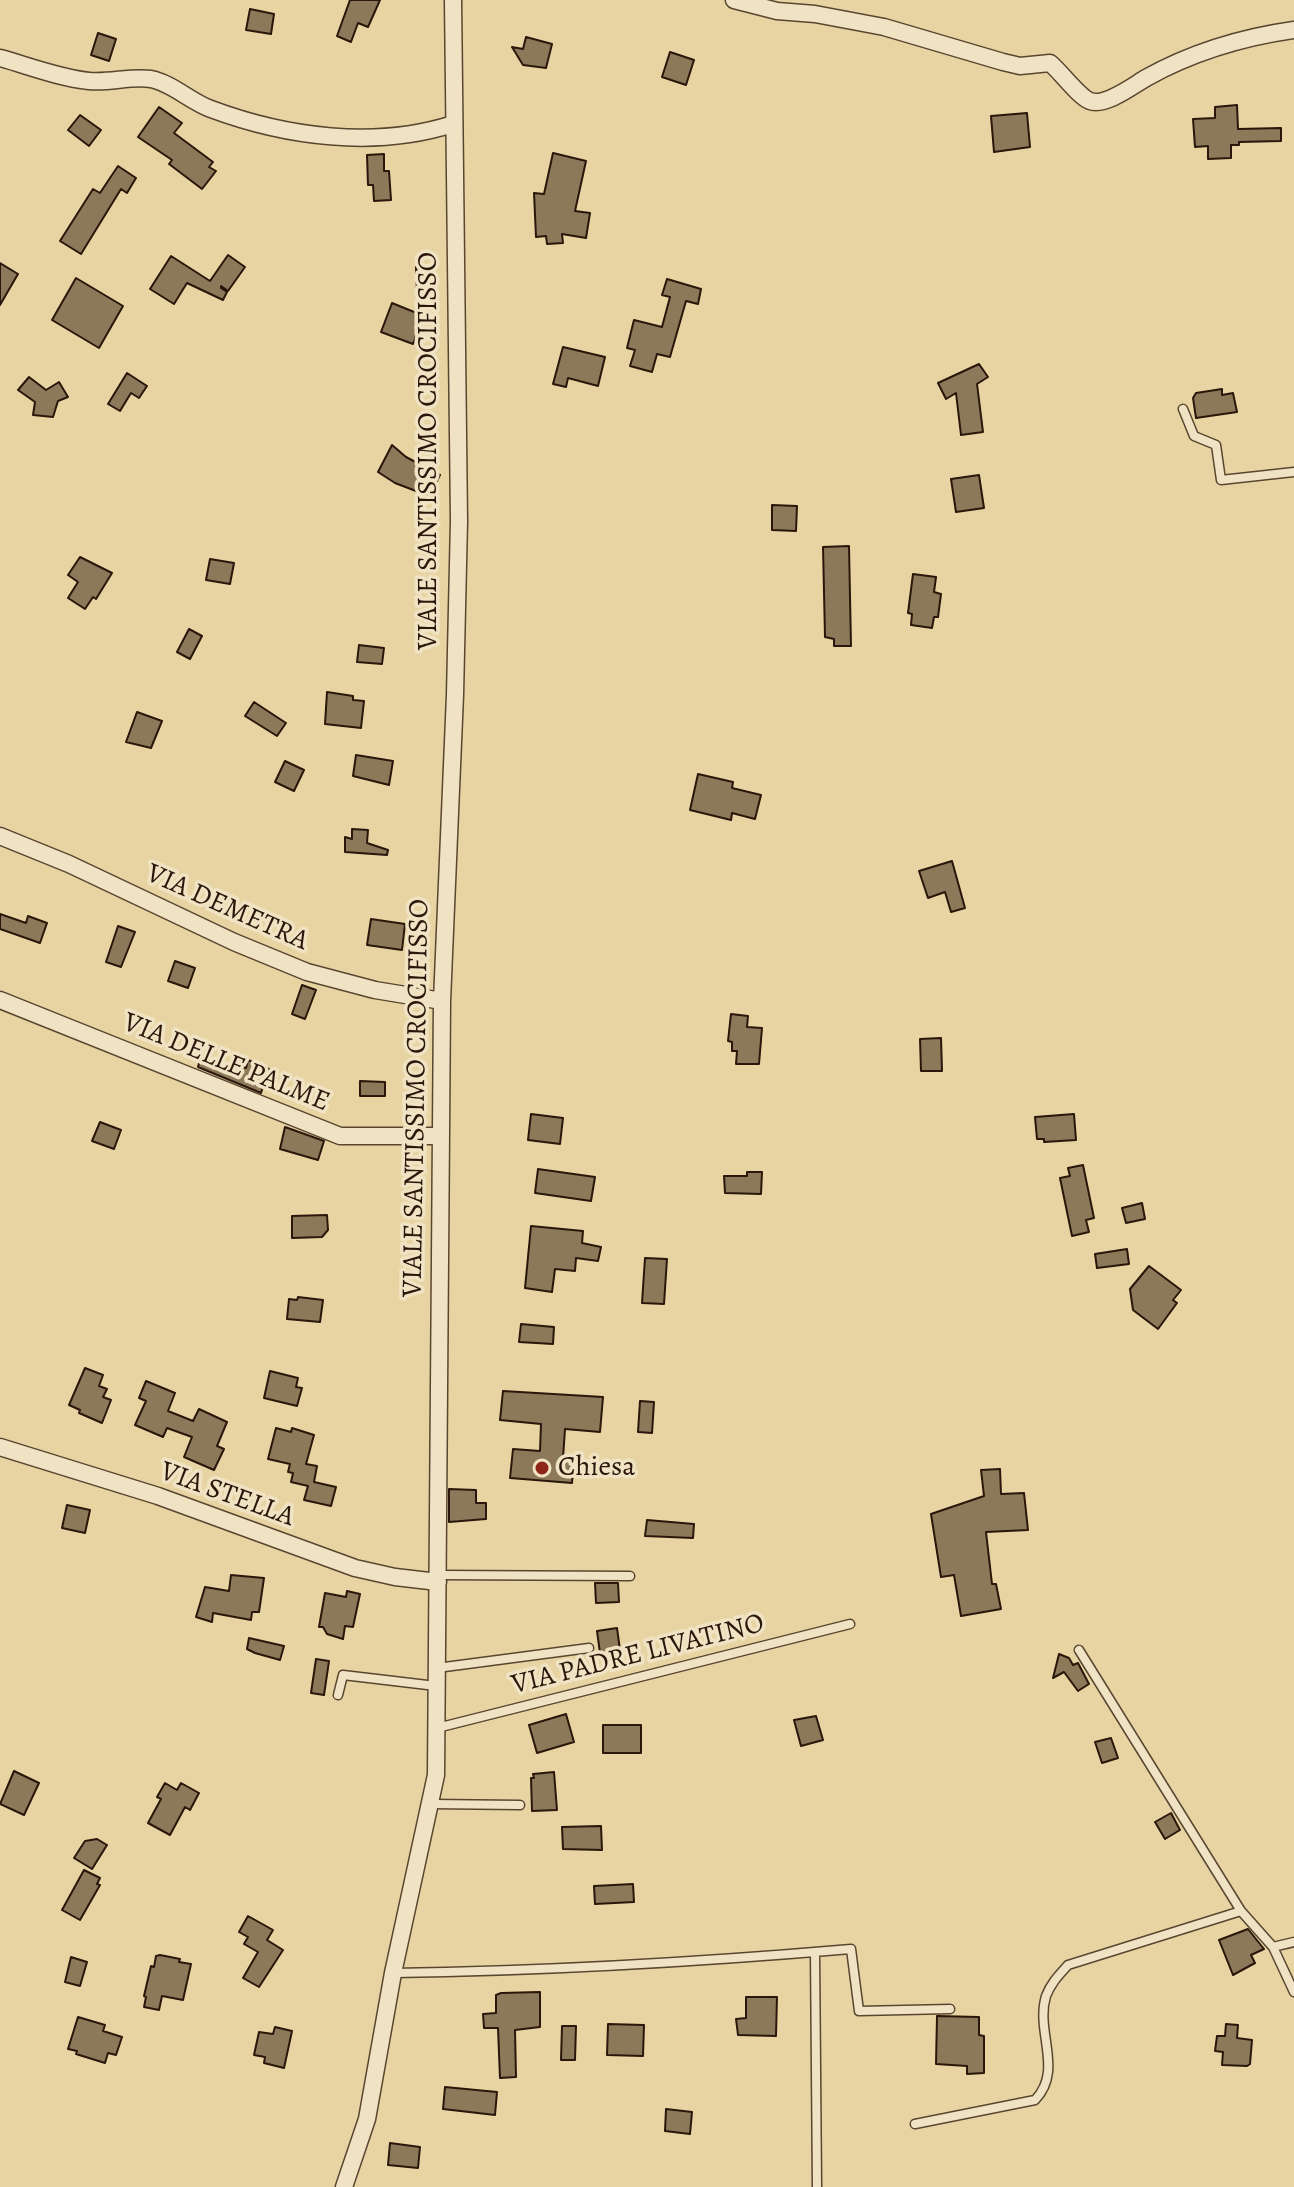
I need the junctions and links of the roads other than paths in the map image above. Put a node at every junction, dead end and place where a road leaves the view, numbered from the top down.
1 (453, 0) edge
2 (734, 0) edge
3 (1294, 30) edge
4 (0, 58) edge
5 (453, 124) junction
6 (1183, 409) dead end
7 (1294, 472) edge
8 (0, 836) edge
9 (0, 1000) edge
10 (442, 1001) junction
11 (441, 1136) junction
12 (0, 1447) edge
13 (630, 1576) dead end
14 (438, 1579) junction
15 (850, 1624) dead end
16 (589, 1648) dead end
17 (1079, 1650) dead end
18 (437, 1668) junction
19 (437, 1686) junction
20 (338, 1695) dead end
21 (437, 1728) junction
22 (431, 1804) junction
23 (520, 1805) dead end
24 (1241, 1911) junction
25 (1294, 1942) edge
26 (1273, 1947) junction
27 (815, 1952) junction
28 (393, 1973) junction
29 (1294, 1992) edge
30 (950, 2009) dead end
31 (915, 2124) dead end
32 (344, 2187) edge
33 (817, 2187) edge

1 - 5 street, VIALE SANTISSIMO CROCIFISSO
2 - 3 street
4 - 5 street
5 - 10 street, VIALE SANTISSIMO CROCIFISSO
6 - 7 lane
8 - 10 street, VIA DEMETRA
9 - 11 street, VIA DELLE PALME
10 - 11 street, VIALE SANTISSIMO CROCIFISSO
11 - 14 street, VIALE SANTISSIMO CROCIFISSO
12 - 14 street, VIA STELLA
13 - 14 lane
14 - 18 street, VIALE SANTISSIMO CROCIFISSO
15 - 21 lane, VIA PADRE LIVATINO
16 - 18 lane
17 - 24 lane
18 - 19 street, VIALE SANTISSIMO CROCIFISSO
19 - 20 lane
19 - 21 street, VIALE SANTISSIMO CROCIFISSO
21 - 22 street, VIALE SANTISSIMO CROCIFISSO
22 - 23 lane
22 - 28 street, VIALE SANTISSIMO CROCIFISSO
24 - 26 lane
24 - 31 lane
25 - 26 lane
26 - 29 lane
27 - 28 lane
27 - 30 lane
27 - 33 lane
28 - 32 street, VIALE SANTISSIMO CROCIFISSO

